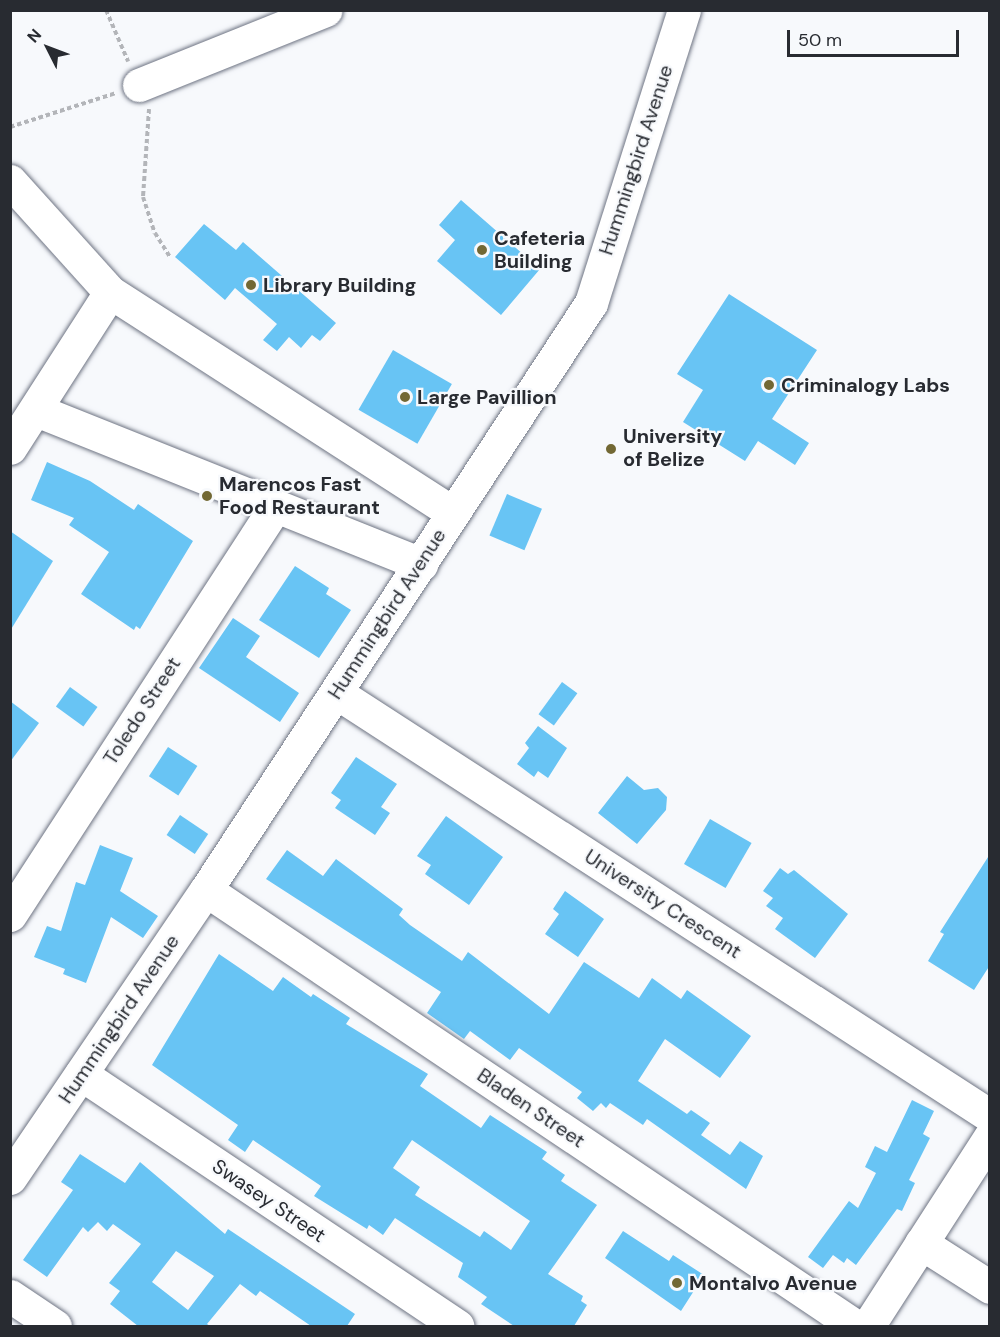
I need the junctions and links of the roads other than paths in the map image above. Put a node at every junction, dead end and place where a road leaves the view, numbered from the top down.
1 (326, 10) edge
2 (684, 10) edge
3 (276, 20) edge
4 (139, 85) road end
5 (10, 182) edge
6 (110, 292) junction
7 (36, 410) junction
8 (10, 448) edge
9 (274, 508) junction
10 (452, 512) junction
11 (421, 564) junction
12 (337, 693) junction
13 (206, 890) junction
14 (10, 915) edge
15 (81, 1074) junction
16 (990, 1116) edge
17 (990, 1137) edge
18 (10, 1178) edge
19 (921, 1243) junction
20 (990, 1287) edge
21 (10, 1296) edge
22 (55, 1326) edge
23 (458, 1326) edge
24 (855, 1326) edge
25 (868, 1326) edge

1 - 3 street
2 - 10 street, Hummingbird Avenue
3 - 4 street
5 - 6 street
6 - 7 street
6 - 10 street
7 - 8 street
7 - 9 street
9 - 11 street
9 - 14 street, Toledo Street
10 - 11 street, Hummingbird Avenue
11 - 12 street, Hummingbird Avenue
12 - 13 street, Hummingbird Avenue
12 - 16 street, University Crescent
13 - 15 street, Hummingbird Avenue
13 - 24 street, Bladen Street
15 - 18 street, Hummingbird Avenue
15 - 23 street, Swasey Street
17 - 19 street
19 - 20 street
19 - 25 street
21 - 22 street

